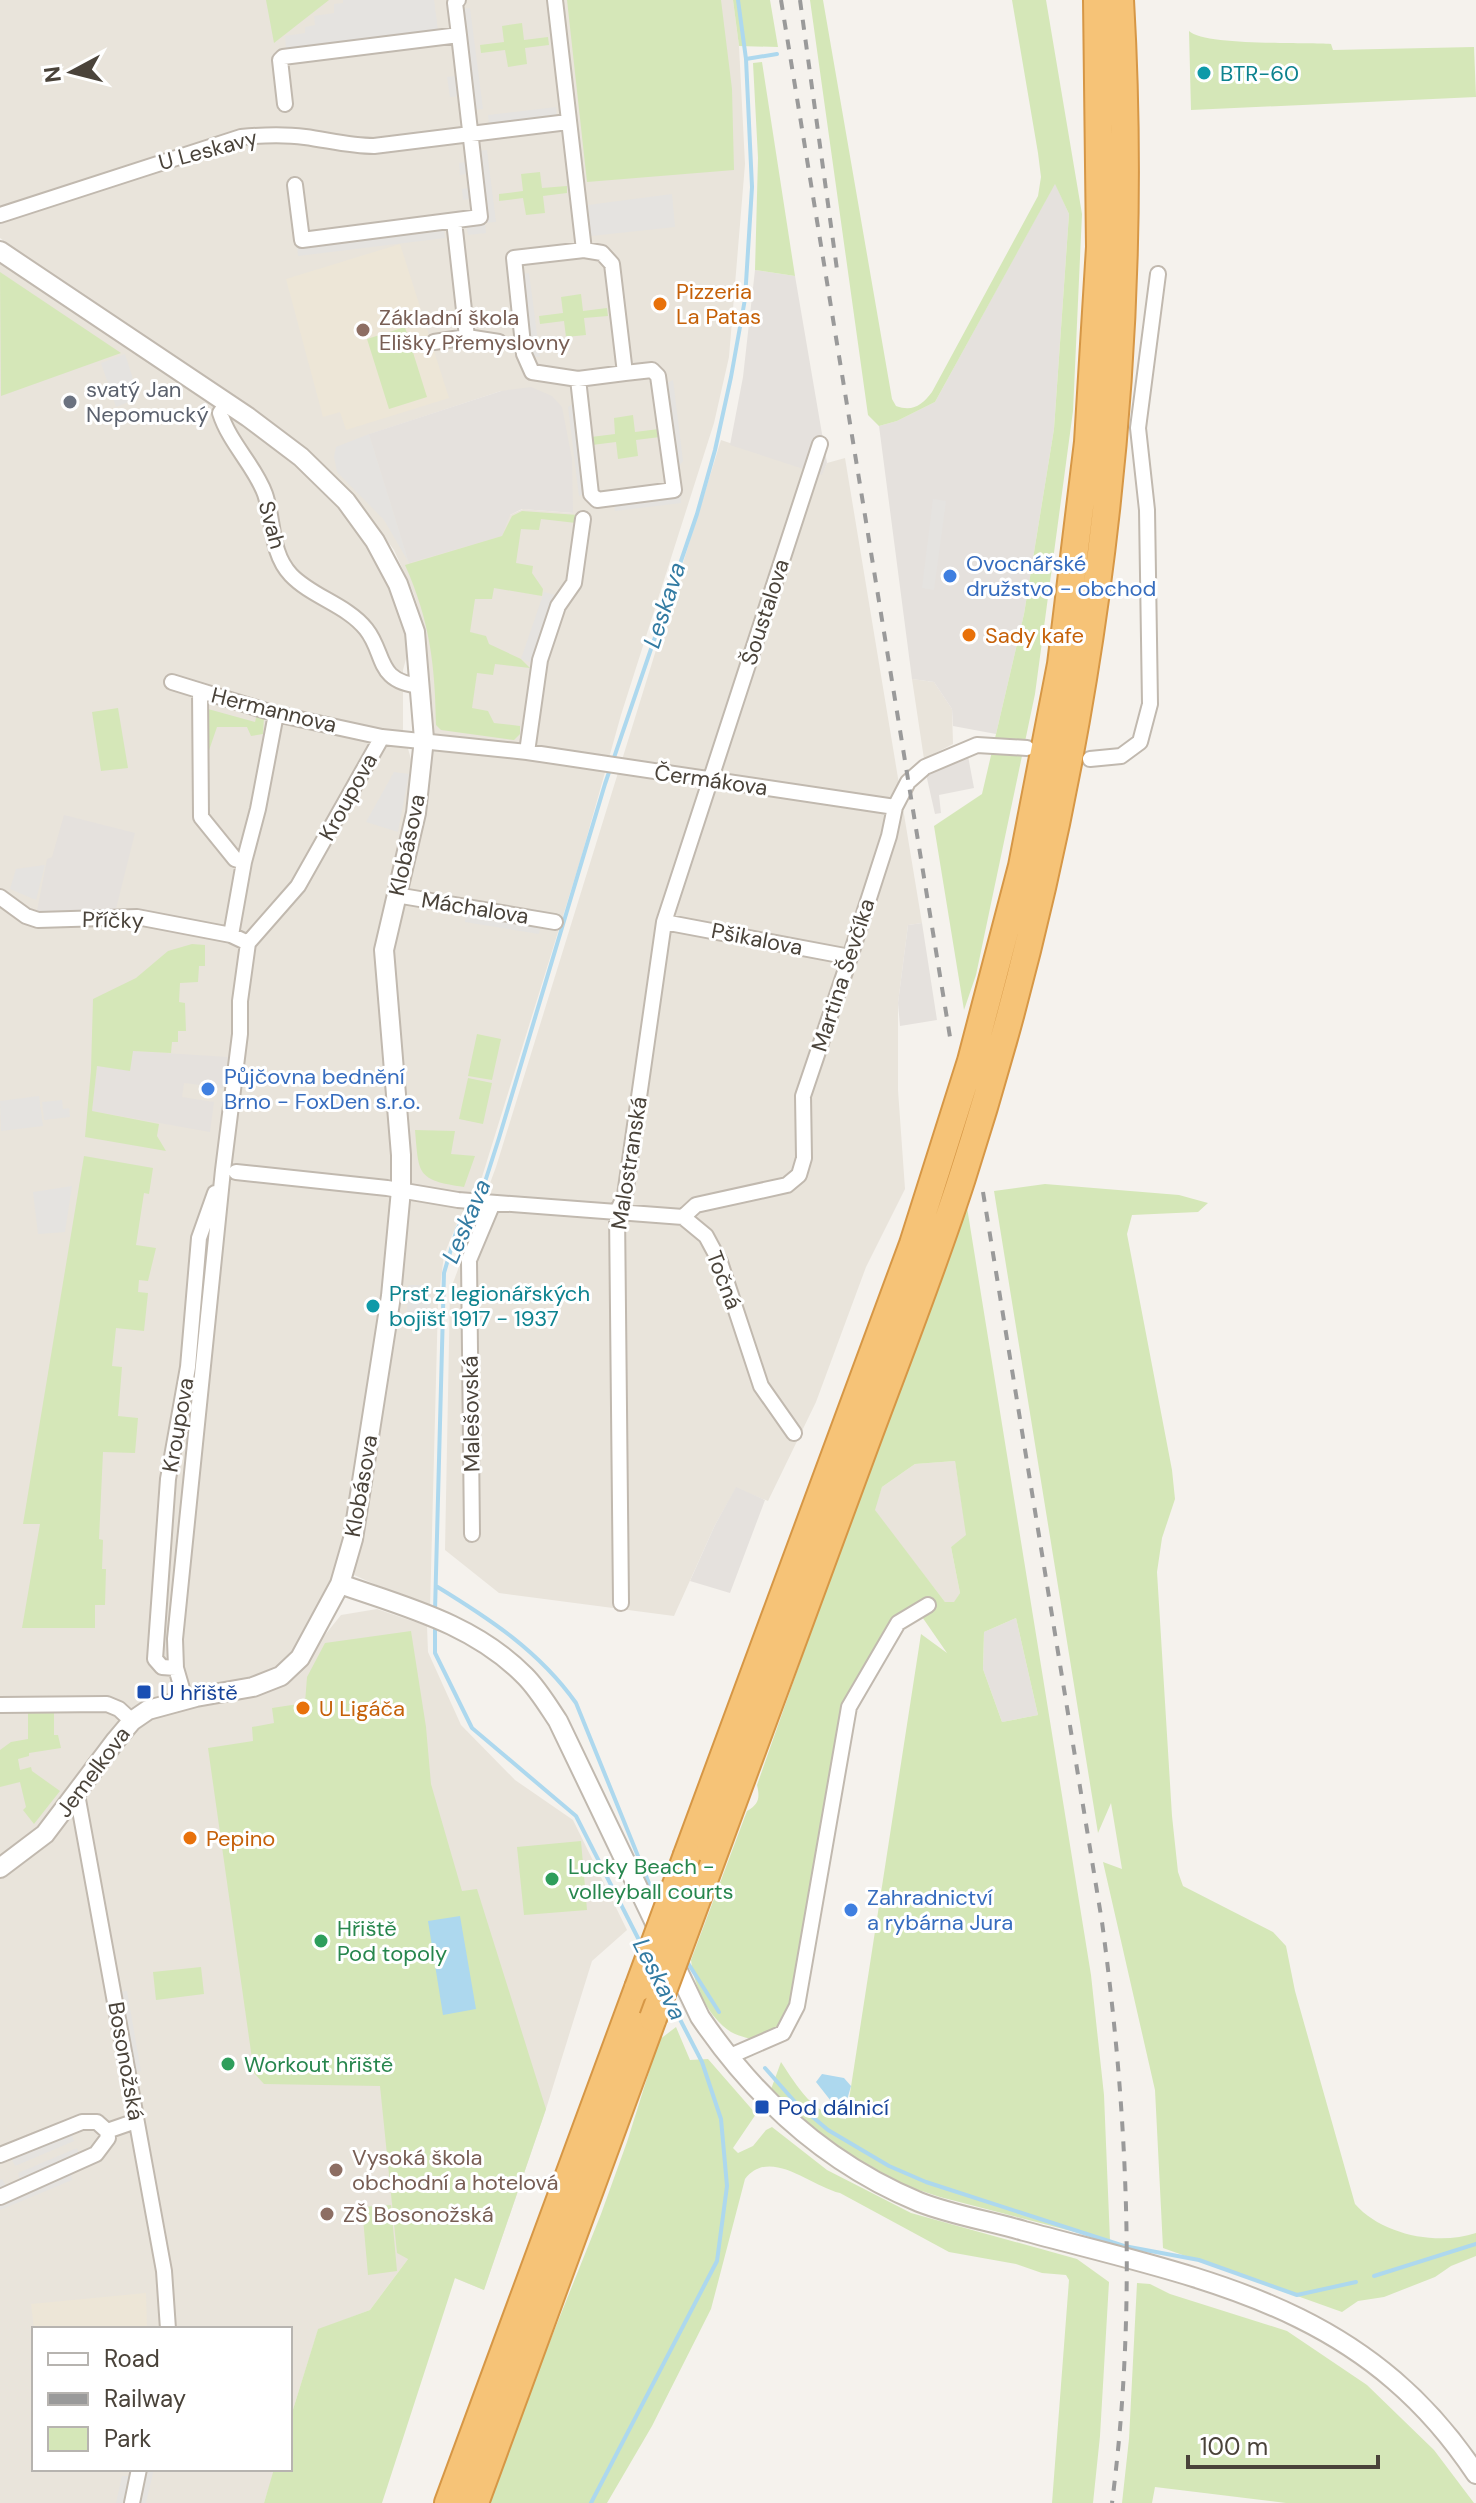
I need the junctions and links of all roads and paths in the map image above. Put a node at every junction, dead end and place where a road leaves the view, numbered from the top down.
1 (458, 0) edge
2 (555, 0) edge
3 (1097, 0) edge
4 (1120, 0) edge
5 (459, 35) junction
6 (285, 104) dead end
7 (568, 122) junction
8 (471, 134) junction
9 (295, 185) dead end
10 (0, 215) edge
11 (454, 221) junction
12 (584, 250) junction
13 (0, 251) edge
14 (1158, 274) dead end
15 (467, 337) junction
16 (434, 342) dead end
17 (499, 342) dead end
18 (625, 373) junction
19 (578, 379) junction
20 (227, 403) junction
21 (820, 444) dead end
22 (583, 519) dead end
23 (172, 682) dead end
24 (421, 686) junction
25 (200, 691) junction
26 (276, 714) junction
27 (382, 737) junction
28 (424, 739) junction
29 (1027, 748) dead end
30 (527, 752) junction
31 (1090, 759) dead end
32 (711, 780) junction
33 (895, 807) junction
34 (244, 862) junction
35 (396, 895) junction
36 (0, 897) edge
37 (555, 922) dead end
38 (664, 922) junction
39 (231, 935) junction
40 (248, 943) junction
41 (850, 957) junction
42 (230, 1171) junction
43 (401, 1190) junction
44 (490, 1203) junction
45 (617, 1212) junction
46 (683, 1217) junction
47 (794, 1433) dead end
48 (472, 1534) dead end
49 (340, 1584) junction
50 (621, 1603) dead end
51 (928, 1605) dead end
52 (176, 1668) junction
53 (191, 1698) junction
54 (0, 1705) edge
55 (132, 1721) junction
56 (77, 1794) junction
57 (0, 1868) edge
58 (728, 2057) junction
59 (136, 2121) junction
60 (107, 2131) junction
61 (0, 2155) edge
62 (0, 2197) edge
63 (168, 2327) edge
64 (139, 2471) edge
65 (1476, 2474) edge
66 (132, 2503) edge
67 (448, 2503) edge
68 (475, 2503) edge

1 - 5 street
2 - 7 street
3 - 67 highway, bridge
4 - 68 highway, bridge
5 - 6 street
5 - 8 street
7 - 8 street, U Leskavy
7 - 12 street
8 - 10 street, U Leskavy
8 - 11 street
9 - 11 street
11 - 15 street
12 - 18 street
12 - 19 street
13 - 20 street, Klobásova
14 - 31 street
15 - 16 street
15 - 17 street
18 - 19 street
18 - 19 street
20 - 24 street, Klobásova
20 - 24 street, Svah
21 - 32 street, Šoustalova
22 - 30 street
23 - 25 street, Hermannova
24 - 28 street, Klobásova
25 - 26 street, Hermannova
25 - 34 street
26 - 27 street, Hermannova
26 - 34 street
27 - 28 street, Hermannova
27 - 40 street, Kroupova
28 - 30 street, Čermákova
28 - 35 street, Klobásova
29 - 33 street, Martina Ševčíka
30 - 32 street, Čermákova
32 - 33 street, Čermákova
32 - 38 street, Malostranská
33 - 41 street, Martina Ševčíka
34 - 39 street
35 - 37 street, Máchalova
35 - 43 street, Klobásova
36 - 39 street, Příčky
38 - 41 street, Pšikalova
38 - 45 street, Malostranská
39 - 40 street, Příčky
40 - 42 street, Kroupova
41 - 46 street, Martina Ševčíka
42 - 43 street
42 - 52 street, Kroupova
42 - 52 street, Kroupova
43 - 44 street
43 - 49 street, Klobásova
44 - 45 street
44 - 48 street, Malešovská
45 - 46 street
45 - 50 street, Malostranská
46 - 47 street, Točná
49 - 53 street, Klobásova
49 - 58 street
51 - 58 street
52 - 53 street, Kroupova
53 - 55 street, Jemelkova
54 - 55 street
55 - 56 street, Jemelkova
56 - 57 street, Jemelkova
56 - 59 street, Bosonožská
58 - 65 street
59 - 60 street
59 - 63 street, Bosonožská
60 - 61 street
60 - 62 street
64 - 66 street

